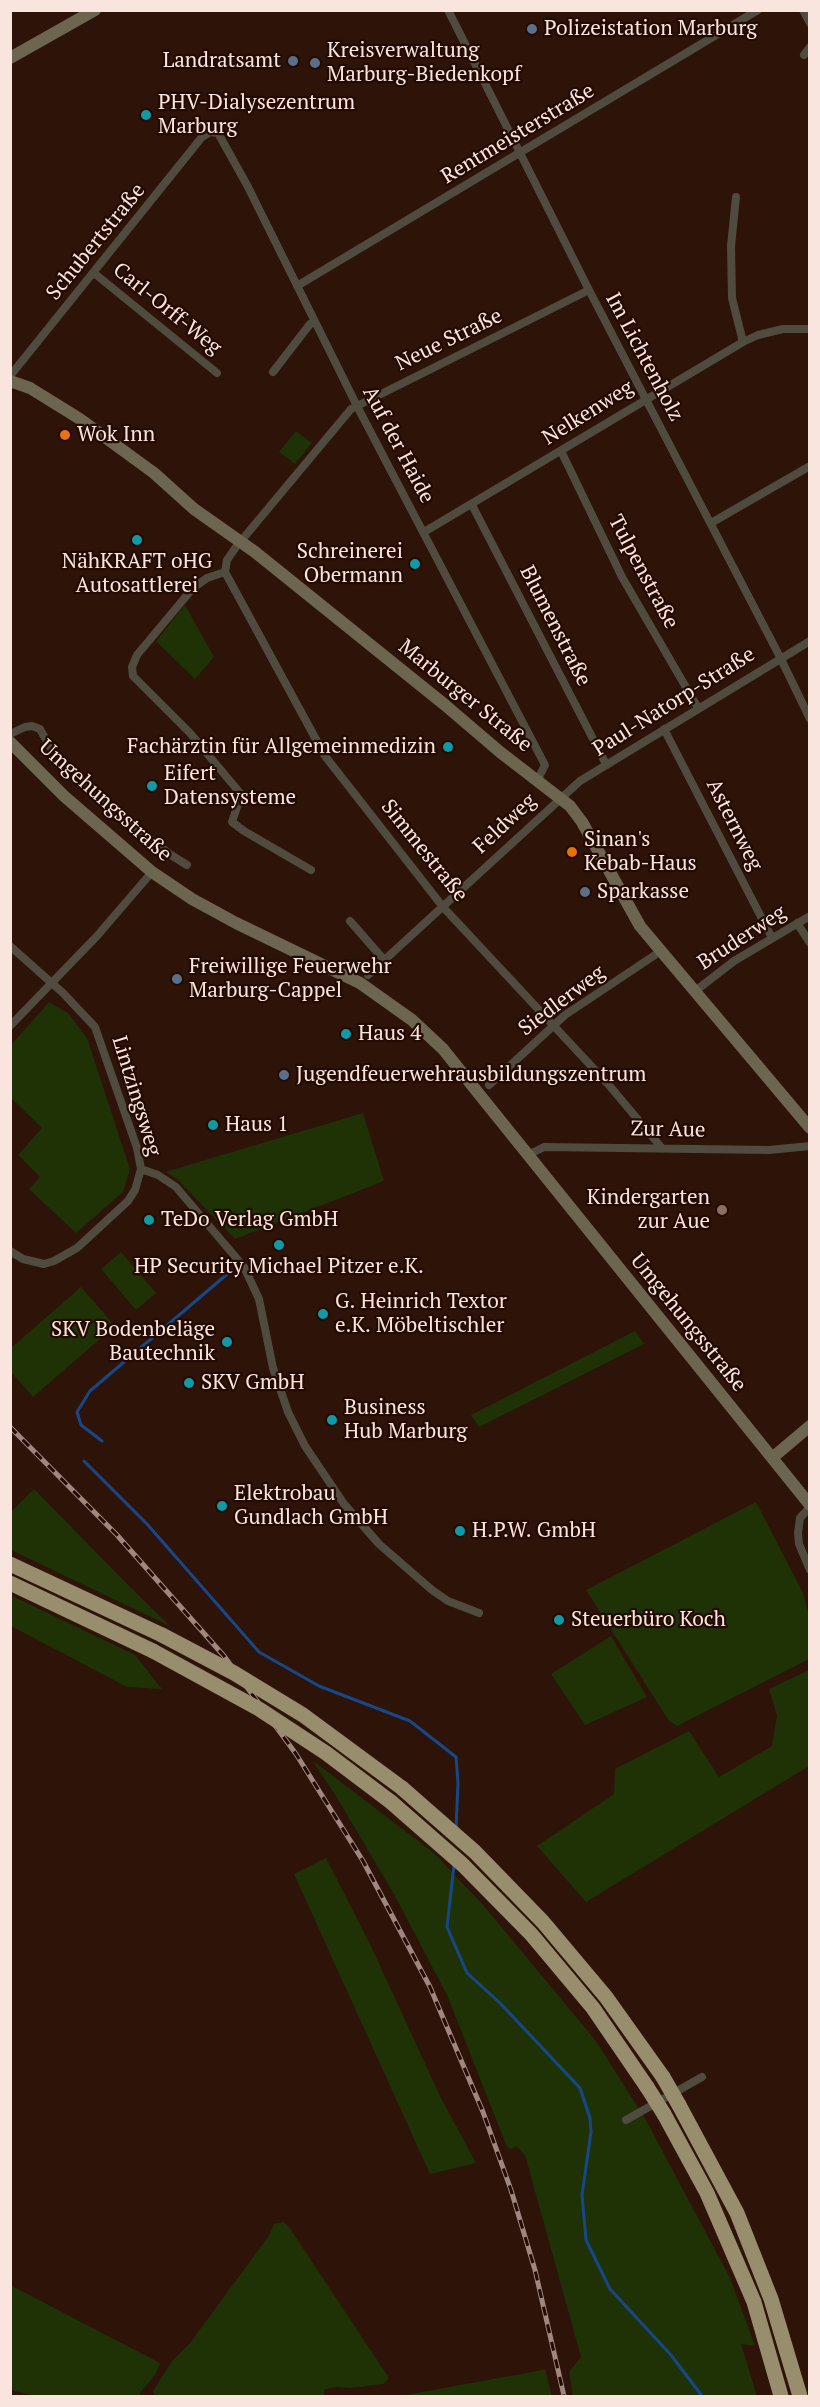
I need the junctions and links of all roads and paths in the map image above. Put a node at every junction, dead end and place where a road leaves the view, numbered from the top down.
1 (95, 10) edge
2 (448, 10) edge
3 (758, 10) edge
4 (803, 10) edge
5 (810, 23) edge
6 (810, 47) edge
7 (804, 55) dead end
8 (10, 58) edge
9 (210, 132) joint
10 (520, 154) junction
11 (736, 196) dead end
12 (94, 273) junction
13 (297, 286) junction
14 (589, 290) junction
15 (315, 322) junction
16 (810, 329) edge
17 (743, 342) junction
18 (273, 372) dead end
19 (217, 373) dead end
20 (10, 378) edge
21 (646, 398) junction
22 (357, 406) junction
23 (561, 451) junction
24 (810, 466) edge
25 (472, 505) junction
26 (711, 523) junction
27 (424, 532) junction
28 (241, 543) junction
29 (225, 572) junction
30 (810, 641) edge
31 (780, 657) junction
32 (698, 708) junction
33 (810, 719) edge
34 (664, 729) junction
35 (10, 734) edge
36 (10, 742) edge
37 (606, 764) junction
38 (538, 779) junction
39 (560, 797) junction
40 (187, 865) dead end
41 (311, 870) dead end
42 (152, 872) junction
43 (443, 907) junction
44 (810, 916) edge
45 (350, 921) dead end
46 (797, 923) junction
47 (772, 938) junction
48 (810, 943) edge
49 (10, 946) edge
50 (662, 951) junction
51 (385, 961) junction
52 (368, 975) dead end
53 (51, 982) junction
54 (694, 992) junction
55 (554, 1024) junction
56 (10, 1026) edge
57 (489, 1085) dead end
58 (810, 1128) edge
59 (810, 1146) edge
60 (660, 1147) junction
61 (528, 1155) junction
62 (141, 1169) junction
63 (10, 1251) edge
64 (810, 1426) edge
65 (772, 1458) junction
66 (810, 1506) edge
67 (10, 1564) edge
68 (810, 1570) edge
69 (10, 1583) edge
70 (479, 1613) dead end
71 (702, 2077) dead end
72 (626, 2120) dead end
73 (782, 2397) edge
74 (800, 2397) edge

1 - 8 main road
2 - 10 street, Im Lichtenholz
3 - 10 street, Rentmeisterstraße
4 - 5 street
6 - 7 street
9 - 12 street, Schubertstraße
9 - 13 street, Auf der Haide
10 - 13 street, Rentmeisterstraße
10 - 14 street, Im Lichtenholz
11 - 17 street
12 - 19 street, Carl-Orff-Weg
12 - 20 street, Schubertstraße
13 - 15 street, Auf der Haide
14 - 21 street, Im Lichtenholz
14 - 22 street, Neue Straße
15 - 18 street
15 - 22 street, Auf der Haide
16 - 17 street, Nelkenweg
17 - 21 street, Nelkenweg
20 - 28 main road, Marburger Straße
21 - 23 street, Nelkenweg
21 - 26 street, Im Lichtenholz
22 - 27 street, Auf der Haide
22 - 28 street, Neue Straße
23 - 25 street, Nelkenweg
23 - 32 street, Tulpenstraße
24 - 26 street
25 - 27 street, Nelkenweg
25 - 37 street, Blumenstraße
26 - 31 street, Im Lichtenholz
27 - 38 street, Auf der Haide
28 - 29 street
28 - 38 main road, Marburger Straße
29 - 41 street
29 - 43 street, Simmestraße
30 - 31 street, Paul-Natorp-Straße
31 - 32 street, Paul-Natorp-Straße
31 - 33 street, Im Lichtenholz
32 - 34 street, Paul-Natorp-Straße
34 - 37 street, Paul-Natorp-Straße
34 - 47 street, Asternweg
35 - 40 street
36 - 42 main road, Umgehungsstraße
37 - 39 street, Paul-Natorp-Straße
38 - 39 main road, Marburger Straße
39 - 43 street, Feldweg
39 - 50 main road, Marburger Straße
42 - 53 street
42 - 61 main road, Umgehungsstraße
43 - 51 street, Feldweg
43 - 55 street, Simmestraße
44 - 46 street, Bruderweg
45 - 51 street
46 - 47 street, Bruderweg
46 - 48 street
47 - 54 street, Bruderweg
49 - 53 street, Lintzingsweg
50 - 54 main road, Marburger Straße
50 - 55 street, Siedlerweg
51 - 52 street, Feldweg
53 - 56 street
53 - 62 street, Lintzingsweg
54 - 58 main road, Marburger Straße
55 - 57 street, Siedlerweg
55 - 60 street, Simmestraße
59 - 60 street, Zur Aue
60 - 61 street, Zur Aue
61 - 65 main road, Umgehungsstraße
62 - 63 street, Lintzingsweg
62 - 70 street
64 - 65 main road
65 - 66 main road, Umgehungsstraße
66 - 68 street
67 - 74 highway, bridge
69 - 73 highway, bridge
71 - 72 street

